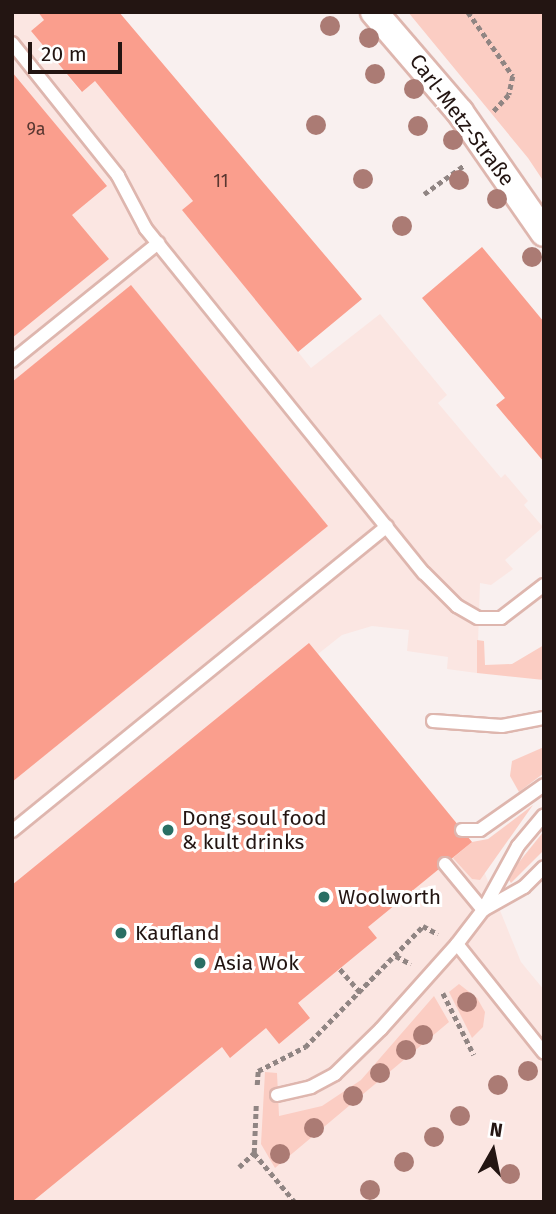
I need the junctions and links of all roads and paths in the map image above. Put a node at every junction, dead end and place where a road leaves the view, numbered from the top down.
1 (374, 12) edge
2 (468, 12) edge
3 (12, 43) edge
4 (488, 116) dead end
5 (488, 149) junction
6 (424, 194) dead end
7 (544, 233) edge
8 (158, 243) junction
9 (12, 360) edge
10 (387, 526) junction
11 (544, 585) edge
12 (544, 718) edge
13 (433, 721) dead end
14 (544, 785) edge
15 (544, 815) edge
16 (461, 830) dead end
17 (12, 831) edge
18 (445, 864) dead end
19 (544, 867) edge
20 (483, 910) junction
21 (457, 944) junction
22 (396, 956) junction
23 (340, 969) dead end
24 (428, 978) junction
25 (361, 993) junction
26 (544, 1053) edge
27 (474, 1055) dead end
28 (277, 1095) dead end
29 (254, 1153) junction
30 (239, 1167) dead end
31 (295, 1202) edge

1 - 5 street, Carl-Metz-Straße
2 - 4 path
3 - 8 lane
5 - 6 path
5 - 7 street, Carl-Metz-Straße
8 - 9 lane
8 - 10 lane
10 - 11 lane
10 - 17 lane
12 - 13 lane
14 - 16 lane
15 - 20 lane
18 - 20 lane
19 - 20 lane
20 - 21 lane
21 - 22 path
21 - 24 lane
21 - 26 lane
22 - 24 path
22 - 25 path
23 - 25 path
24 - 27 path
24 - 28 lane
25 - 29 path
29 - 30 path
29 - 31 path

